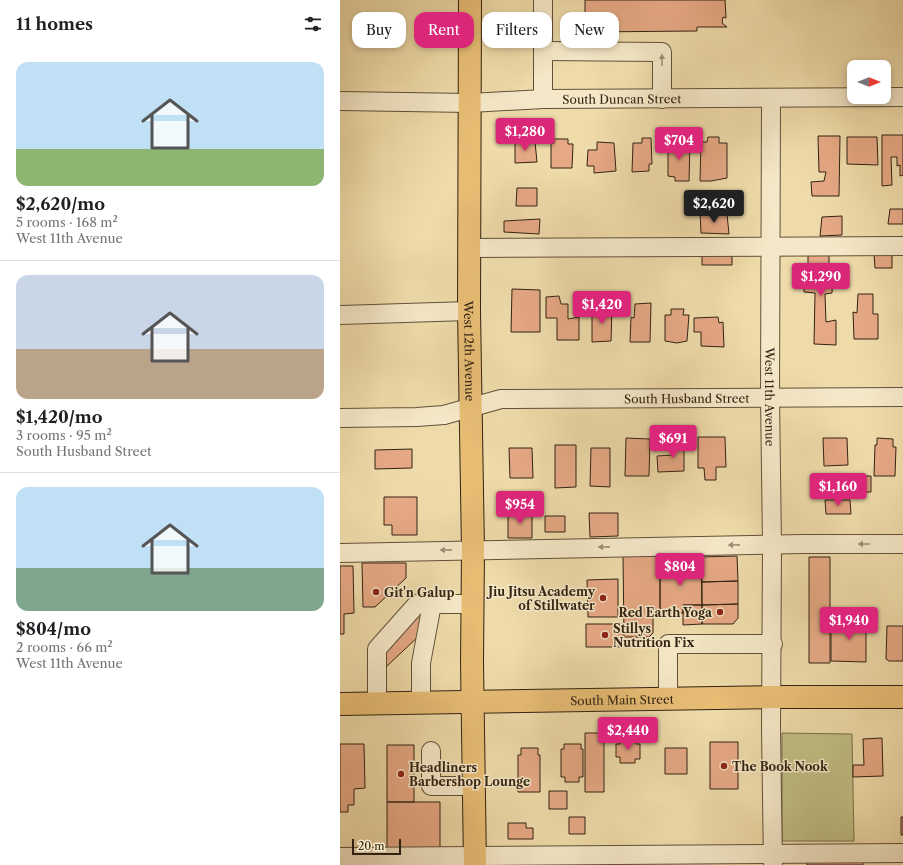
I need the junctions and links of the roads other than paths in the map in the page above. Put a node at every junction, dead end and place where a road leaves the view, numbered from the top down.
1 (470, 0) edge
2 (543, 0) edge
3 (543, 51) junction
4 (771, 98) junction
5 (903, 98) edge
6 (662, 99) junction
7 (543, 100) junction
8 (340, 101) edge
9 (470, 103) junction
10 (771, 246) junction
11 (903, 246) edge
12 (470, 248) junction
13 (469, 311) junction
14 (340, 315) edge
15 (770, 397) junction
16 (903, 397) edge
17 (471, 408) junction
18 (340, 418) edge
19 (903, 544) edge
20 (772, 545) junction
21 (473, 550) junction
22 (340, 553) edge
23 (432, 604) junction
24 (473, 604) junction
25 (773, 644) junction
26 (772, 697) junction
27 (903, 697) edge
28 (668, 699) junction
29 (472, 701) junction
30 (421, 702) junction
31 (340, 704) edge
32 (376, 704) junction
33 (431, 751) dead end
34 (474, 786) junction
35 (903, 853) edge
36 (340, 857) edge
37 (773, 859) edge
38 (475, 860) edge

1 - 9 main road, West 12th Avenue
2 - 3 street
6 -> 3 street
3 - 7 street
4 - 5 street, South Duncan Street
4 - 6 street, South Duncan Street
4 - 10 street, West 11th Avenue
6 - 7 street, South Duncan Street
7 - 9 street, South Duncan Street
8 - 9 street, South Duncan Street
9 - 12 main road, West 12th Avenue
10 - 11 street
10 - 12 street
10 - 15 street, West 11th Avenue
12 - 13 main road, West 12th Avenue
13 - 14 street
13 - 17 main road, West 12th Avenue
15 - 16 street, South Husband Street
15 - 17 street, South Husband Street
15 - 20 street, West 11th Avenue
17 - 18 street, South Husband Street
17 - 21 main road, West 12th Avenue
19 -> 20 street
20 -> 21 street
20 - 25 street, West 11th Avenue
21 -> 22 street
21 - 24 main road, West 12th Avenue
23 - 24 street
23 - 30 street
23 - 32 street
24 - 29 main road, West 12th Avenue
25 - 26 street, West 11th Avenue
25 - 28 street
26 - 27 main road, South Main Street
26 - 28 main road, South Main Street
26 - 37 street, West 11th Avenue
28 - 29 main road, South Main Street
29 - 30 main road, South Main Street
29 - 34 main road, West 12th Avenue
30 - 32 main road, South Main Street
31 - 32 main road, South Main Street
33 - 34 street
34 - 38 main road, West 12th Avenue
35 - 37 street
36 - 38 street
37 - 38 street

